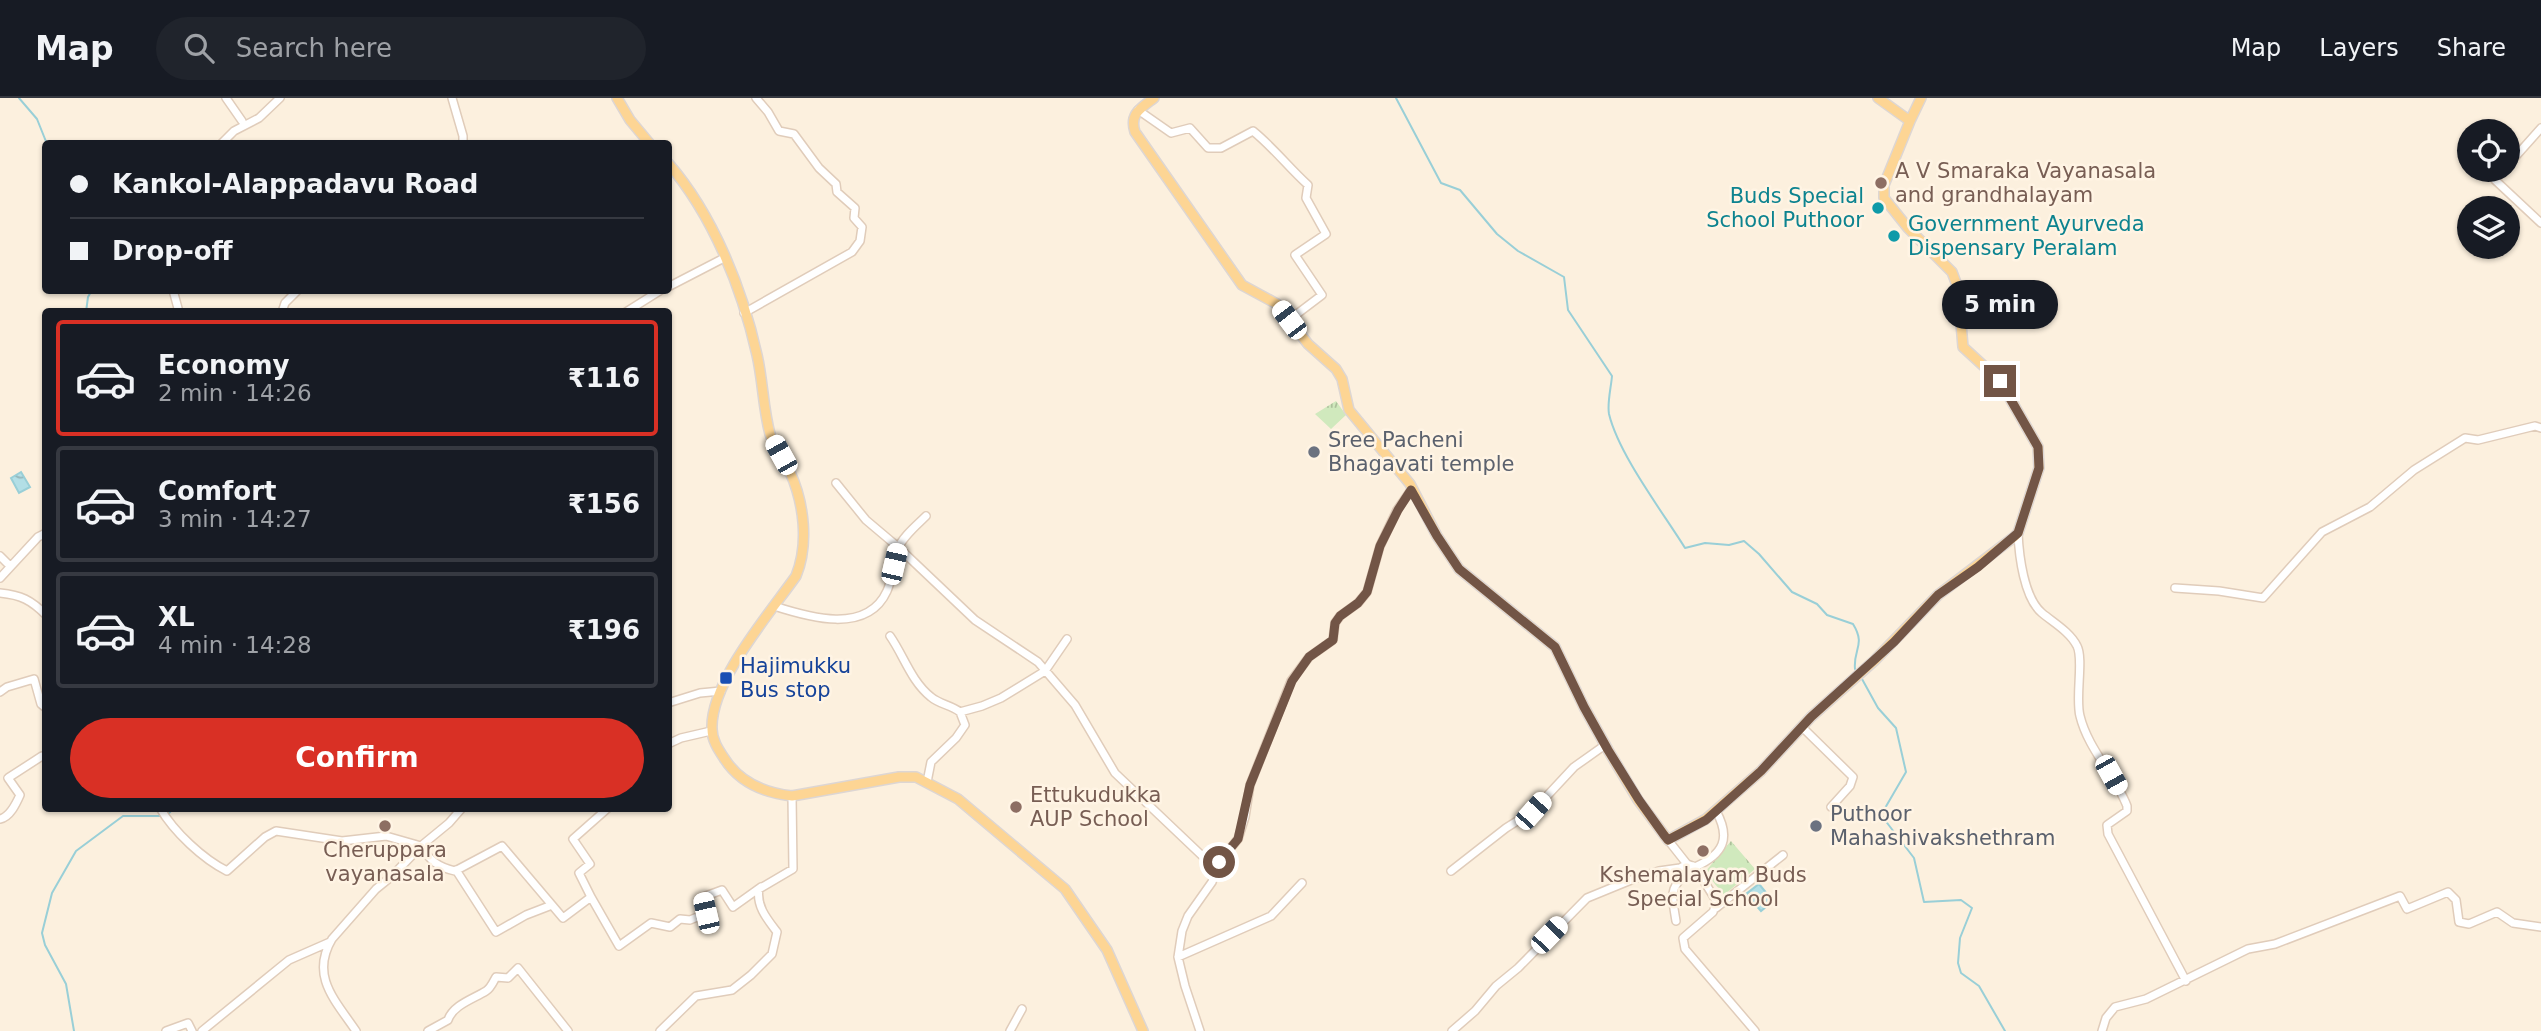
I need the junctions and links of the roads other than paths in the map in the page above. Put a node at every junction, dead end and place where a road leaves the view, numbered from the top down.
1 (226, 98) edge
2 (280, 98) edge
3 (452, 98) edge
4 (618, 98) edge
5 (756, 98) edge
6 (1154, 98) edge
7 (1878, 98) edge
8 (1921, 98) edge
9 (1138, 110) junction
10 (242, 121) dead end
11 (1910, 121) junction
12 (2541, 128) edge
13 (225, 140) edge
14 (463, 140) edge
15 (647, 140) edge
16 (2520, 152) edge
17 (672, 168) edge
18 (2497, 182) edge
19 (2541, 223) edge
20 (724, 258) junction
21 (672, 285) edge
22 (294, 294) edge
23 (655, 294) edge
24 (283, 308) edge
25 (632, 308) edge
26 (744, 313) junction
27 (1289, 320) junction
28 (2541, 428) edge
29 (836, 483) dead end
30 (1411, 490) junction
31 (926, 516) dead end
32 (2018, 533) junction
33 (42, 535) edge
34 (898, 547) junction
35 (0, 556) edge
36 (10, 566) junction
37 (0, 578) edge
38 (2175, 588) dead end
39 (0, 593) edge
40 (774, 606) junction
41 (42, 611) edge
42 (890, 636) dead end
43 (1067, 639) dead end
44 (1045, 671) junction
45 (721, 691) junction
46 (0, 692) edge
47 (672, 702) edge
48 (42, 705) edge
49 (960, 712) junction
50 (1802, 727) junction
51 (711, 731) junction
52 (672, 742) edge
53 (1605, 745) junction
54 (42, 756) edge
55 (927, 782) junction
56 (792, 796) junction
57 (1831, 807) dead end
58 (1716, 811) junction
59 (458, 812) edge
60 (603, 812) edge
61 (164, 814) edge
62 (0, 819) edge
63 (1668, 840) junction
64 (421, 846) junction
65 (1783, 855) dead end
66 (1692, 866) junction
67 (1216, 869) junction
68 (456, 870) junction
69 (1451, 871) dead end
70 (767, 882) junction
71 (1302, 883) dead end
72 (591, 897) junction
73 (552, 905) junction
74 (1716, 908) junction
75 (1676, 921) dead end
76 (2541, 928) edge
77 (330, 942) junction
78 (1178, 957) junction
79 (2186, 981) junction
80 (1022, 1009) dead end
81 (166, 1031) edge
82 (192, 1031) edge
83 (202, 1031) edge
84 (356, 1031) edge
85 (428, 1031) edge
86 (568, 1031) edge
87 (660, 1031) edge
88 (1010, 1031) edge
89 (1143, 1031) edge
90 (1200, 1031) edge
91 (1452, 1031) edge
92 (1755, 1031) edge
93 (2102, 1031) edge

1 - 10 street
2 - 13 street
3 - 14 street
4 - 15 main road
5 - 26 street
6 - 9 main road
7 - 11 main road
8 - 11 main road
9 - 27 main road
9 - 27 street
11 - 32 main road
12 - 16 street
17 - 20 main road
18 - 19 street
20 - 21 street
20 - 26 main road
22 - 24 street
23 - 25 street
26 - 40 main road
27 - 30 main road
28 - 38 street
29 - 34 street
30 - 53 main road
30 - 67 street
31 - 34 street
32 - 50 main road
32 - 79 street
33 - 36 street
34 - 40 street
34 - 44 street
35 - 36 street
36 - 37 street
39 - 41 street
40 - 45 main road
42 - 49 street
43 - 44 street
44 - 49 street
44 - 67 street
45 - 47 street
45 - 51 main road
46 - 48 street
49 - 55 street
50 - 57 street
50 - 58 main road
51 - 52 street
51 - 56 main road
53 - 63 main road
53 - 69 street
54 - 62 street
55 - 56 main road
55 - 89 main road
56 - 70 street
58 - 63 main road
58 - 66 street
59 - 64 street
60 - 72 street
61 - 64 street
63 - 66 street
64 - 68 street
64 - 77 street
65 - 74 street
66 - 74 street
66 - 75 street
66 - 91 street
67 - 78 street
68 - 73 street
68 - 73 street
70 - 72 street
70 - 87 street
71 - 78 street
72 - 73 street
74 - 92 street
76 - 79 street
77 - 83 street
77 - 84 street
78 - 90 street
79 - 93 street
80 - 88 street
81 - 82 street
85 - 86 street

